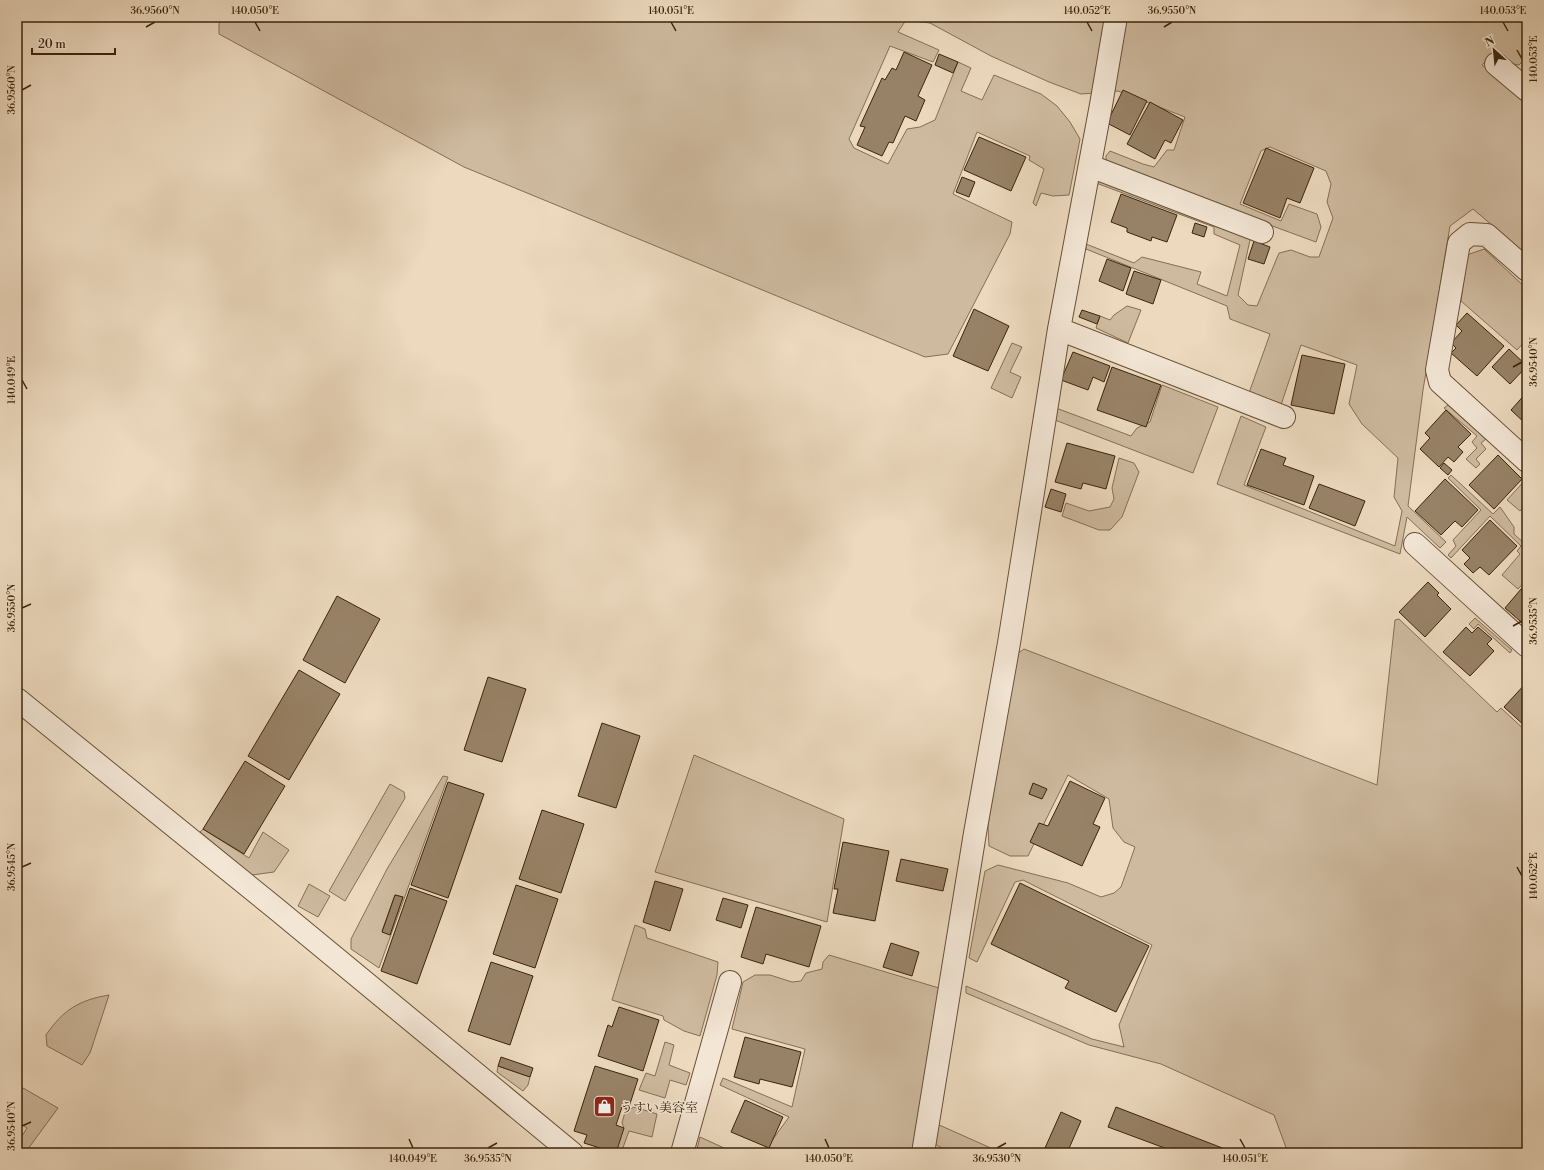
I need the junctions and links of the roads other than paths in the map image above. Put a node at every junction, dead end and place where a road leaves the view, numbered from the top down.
1 (1116, 17) edge
2 (1496, 64) dead end
3 (1527, 90) edge
4 (1090, 166) junction
5 (1262, 232) dead end
6 (1527, 270) edge
7 (1059, 330) junction
8 (1284, 417) dead end
9 (1527, 461) edge
10 (1415, 544) dead end
11 (1527, 646) edge
12 (17, 700) edge
13 (730, 982) dead end
14 (572, 1153) edge
15 (682, 1153) edge
16 (923, 1153) edge

1 - 4 street
2 - 3 street
4 - 5 street
4 - 7 street
6 - 9 street
7 - 8 street
7 - 16 street
10 - 11 street
12 - 14 street
13 - 15 street

